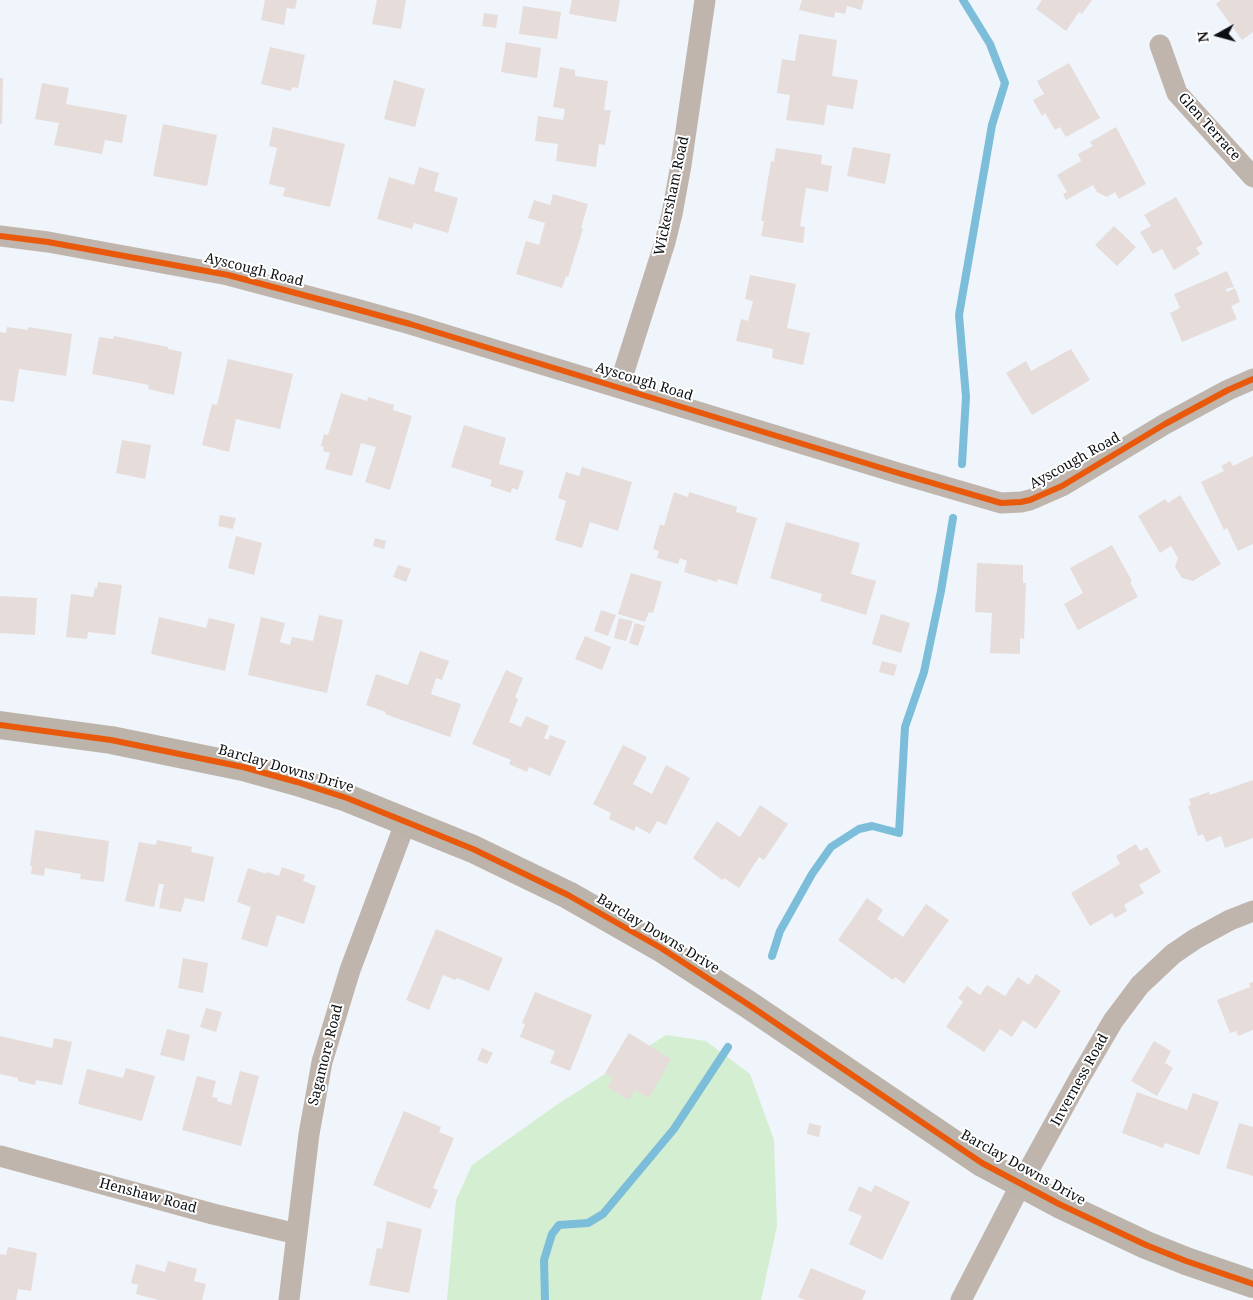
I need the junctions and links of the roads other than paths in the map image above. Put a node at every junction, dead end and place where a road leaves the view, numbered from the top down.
1 (705, 0) edge
2 (1160, 45) dead end
3 (1253, 177) edge
4 (0, 236) edge
5 (1253, 379) edge
6 (619, 387) junction
7 (0, 725) edge
8 (406, 821) junction
9 (1253, 911) edge
10 (0, 1156) edge
11 (1021, 1184) junction
12 (297, 1234) junction
13 (1253, 1284) edge
14 (289, 1300) edge
15 (961, 1300) edge

1 - 6 street, Wickersham Road
2 - 3 street, Glen Terrace
4 - 6 street, Ayscough Road
5 - 6 street, Ayscough Road
7 - 8 street, Barclay Downs Drive
8 - 11 street, Barclay Downs Drive
8 - 12 street, Sagamore Road
9 - 11 street, Inverness Road
10 - 12 street, Henshaw Road
11 - 13 street, Barclay Downs Drive
11 - 15 street, Inverness Road
12 - 14 street, Sagamore Road

